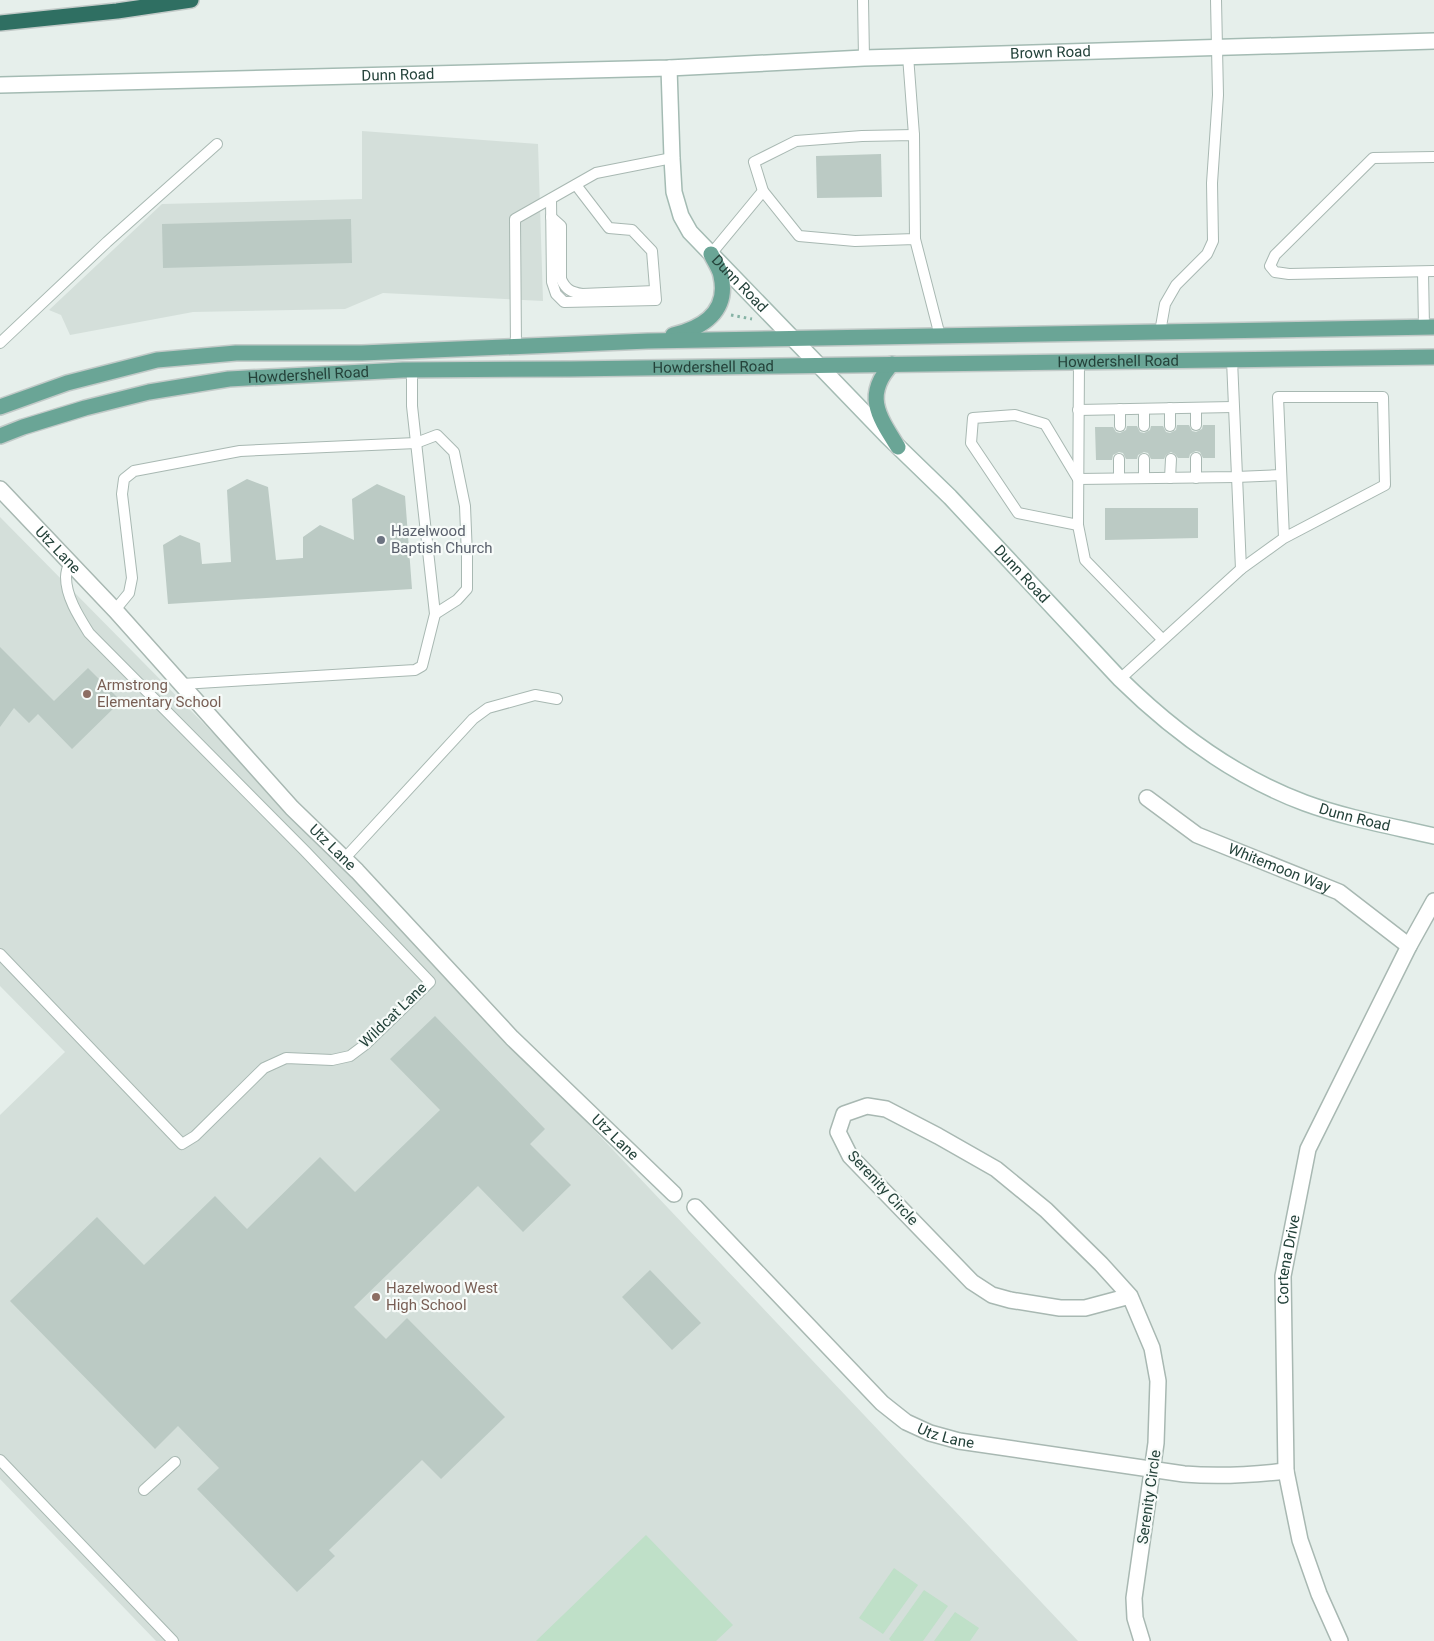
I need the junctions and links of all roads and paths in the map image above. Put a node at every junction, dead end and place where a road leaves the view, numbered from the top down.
1 (191, 0) edge
2 (863, 0) edge
3 (1216, 0) edge
4 (0, 24) edge
5 (1434, 40) edge
6 (1217, 47) junction
7 (908, 56) junction
8 (864, 58) junction
9 (669, 68) junction
10 (0, 85) edge
11 (914, 135) junction
12 (217, 144) dead end
13 (1434, 157) edge
14 (672, 158) junction
15 (576, 185) junction
16 (763, 191) junction
17 (551, 199) junction
18 (915, 239) junction
19 (711, 254) junction
20 (1423, 272) junction
21 (1434, 272) edge
22 (730, 315) dead end
23 (753, 320) dead end
24 (1429, 327) edge
25 (1160, 332) junction
26 (940, 336) junction
27 (792, 338) junction
28 (648, 341) junction
29 (0, 343) edge
30 (516, 347) junction
31 (1434, 357) edge
32 (1232, 360) junction
33 (1079, 362) junction
34 (892, 364) junction
35 (820, 365) junction
36 (412, 370) junction
37 (0, 407) edge
38 (1233, 407) junction
39 (1170, 408) junction
40 (1196, 408) junction
41 (1120, 409) junction
42 (1144, 409) junction
43 (1078, 410) junction
44 (1196, 425) dead end
45 (1120, 426) dead end
46 (1144, 426) dead end
47 (1170, 426) dead end
48 (0, 436) edge
49 (416, 443) junction
50 (898, 447) junction
51 (1196, 458) dead end
52 (1144, 459) dead end
53 (1171, 459) dead end
54 (1119, 460) dead end
55 (1281, 475) junction
56 (1236, 477) junction
57 (1119, 478) junction
58 (1144, 478) junction
59 (1170, 478) junction
60 (1196, 478) junction
61 (1078, 479) junction
62 (0, 490) edge
63 (1078, 525) junction
64 (1284, 538) junction
65 (70, 561) junction
66 (1241, 569) junction
67 (116, 610) junction
68 (435, 614) junction
69 (1162, 639) junction
70 (1120, 679) junction
71 (182, 684) junction
72 (557, 699) dead end
73 (1147, 798) dead end
74 (1434, 836) edge
75 (345, 858) junction
76 (1434, 901) edge
77 (1409, 946) junction
78 (0, 954) edge
79 (674, 1194) dead end
80 (695, 1207) dead end
81 (1130, 1296) junction
82 (0, 1460) edge
83 (175, 1462) dead end
84 (1152, 1470) junction
85 (1286, 1471) junction
86 (144, 1490) dead end
87 (173, 1641) edge
88 (1142, 1641) edge
89 (1340, 1641) edge

1 - 4 highway
2 - 8 lane
3 - 6 lane
5 - 6 street, Brown Road
6 - 7 street, Brown Road
6 - 25 lane
7 - 8 street, Brown Road
7 - 11 lane
8 - 9 street, Brown Road
9 - 10 street, Dunn Road
9 - 14 street, Dunn Road
11 - 16 lane
11 - 18 lane
12 - 29 lane
13 - 20 lane
14 - 15 lane
14 - 19 street, Dunn Road
15 - 17 lane
15 - 17 lane
16 - 18 lane
16 - 19 lane
17 - 30 lane
18 - 26 lane
19 - 27 street, Dunn Road
19 - 28 main road
20 - 21 lane
20 - 24 lane
22 - 23 path
24 - 25 main road, Howdershell Road
25 - 26 main road, Howdershell Road
26 - 27 main road, Howdershell Road
27 - 28 main road, Howdershell Road
27 - 35 street, Dunn Road
28 - 30 main road, Howdershell Road
30 - 37 main road, Howdershell Road
31 - 32 main road, Howdershell Road
32 - 33 main road, Howdershell Road
32 - 38 lane
33 - 34 main road, Howdershell Road
33 - 43 lane
34 - 35 main road, Howdershell Road
34 - 50 main road
35 - 36 main road, Howdershell Road
35 - 50 street, Dunn Road
36 - 48 main road, Howdershell Road
36 - 49 lane
38 - 40 lane
38 - 56 lane
39 - 40 lane
39 - 42 lane
39 - 47 lane
40 - 44 lane
41 - 42 lane
41 - 43 lane
41 - 45 lane
42 - 46 lane
43 - 61 lane
49 - 67 lane
49 - 68 lane
49 - 68 lane
50 - 70 street, Dunn Road
51 - 60 lane
52 - 58 lane
53 - 59 lane
54 - 57 lane
55 - 56 lane
55 - 64 lane
55 - 64 lane
56 - 60 lane
56 - 66 lane
57 - 58 lane
57 - 61 lane
58 - 59 lane
59 - 60 lane
61 - 63 lane
61 - 63 lane
62 - 65 street, Utz Lane
63 - 69 lane
64 - 66 lane
65 - 67 street, Utz Lane
65 - 78 lane, Wildcat Lane
66 - 69 lane
67 - 71 street, Utz Lane
68 - 71 lane
69 - 70 lane
70 - 74 street, Dunn Road
71 - 75 street, Utz Lane
72 - 75 lane
73 - 77 street, Whitemoon Way
75 - 79 street, Utz Lane
76 - 77 street, Cortena Drive
77 - 85 street, Cortena Drive
80 - 84 street, Utz Lane
81 - 81 street, Serenity Circle
81 - 84 street, Serenity Circle
82 - 87 lane
83 - 86 lane
84 - 85 street, Utz Lane
84 - 88 street, Serenity Circle
85 - 89 street, Cortena Drive

